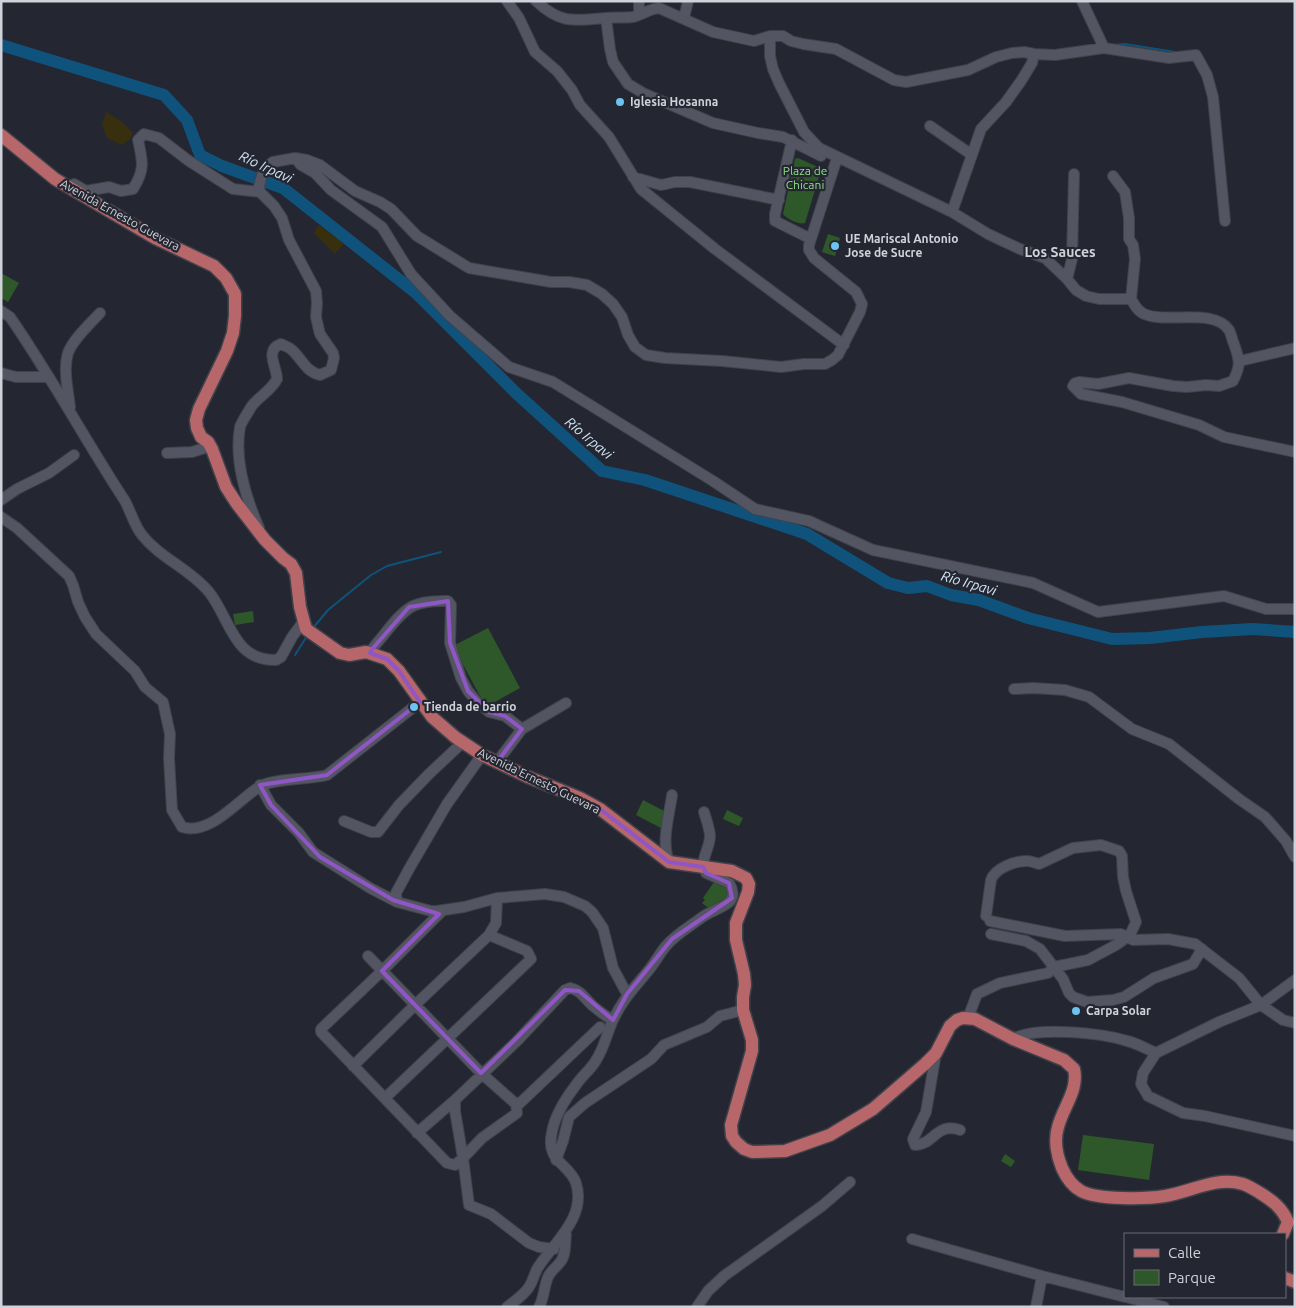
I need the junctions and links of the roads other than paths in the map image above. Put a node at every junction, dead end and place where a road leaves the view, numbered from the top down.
1 (507, 1) edge
2 (536, 1) edge
3 (639, 1) edge
4 (688, 1) edge
5 (1082, 1) edge
6 (639, 15) junction
7 (606, 18) junction
8 (684, 18) junction
9 (770, 36) junction
10 (1104, 48) junction
11 (1034, 54) junction
12 (930, 126) dead end
13 (1, 135) edge
14 (792, 140) junction
15 (972, 154) junction
16 (295, 158) junction
17 (837, 158) junction
18 (43, 170) junction
19 (1074, 174) dead end
20 (1113, 176) dead end
21 (634, 177) junction
22 (259, 189) junction
23 (779, 200) junction
24 (952, 212) junction
25 (1225, 222) dead end
26 (811, 239) junction
27 (1067, 278) junction
28 (1131, 299) junction
29 (1, 311) edge
30 (100, 313) dead end
31 (844, 345) junction
32 (1295, 348) edge
33 (1240, 361) junction
34 (1, 373) edge
35 (49, 377) junction
36 (70, 411) junction
37 (211, 446) junction
38 (1295, 452) edge
39 (168, 453) dead end
40 (74, 455) dead end
41 (1, 500) edge
42 (1, 517) edge
43 (265, 540) junction
44 (1295, 609) edge
45 (308, 629) junction
46 (370, 653) junction
47 (1014, 689) dead end
48 (420, 702) junction
49 (566, 703) dead end
50 (522, 729) junction
51 (463, 742) junction
52 (482, 755) junction
53 (497, 762) junction
54 (260, 785) junction
55 (672, 795) dead end
56 (704, 812) dead end
57 (344, 821) dead end
58 (1295, 857) edge
59 (669, 862) junction
60 (703, 867) junction
61 (497, 898) junction
62 (397, 902) junction
63 (442, 911) junction
64 (490, 934) junction
65 (991, 934) dead end
66 (1127, 938) junction
67 (1202, 950) junction
68 (368, 956) dead end
69 (1054, 967) junction
70 (382, 971) junction
71 (1295, 980) edge
72 (627, 994) junction
73 (414, 1005) junction
74 (1261, 1005) junction
75 (743, 1010) junction
76 (968, 1018) junction
77 (613, 1020) junction
78 (1295, 1023) edge
79 (600, 1027) dead end
80 (448, 1039) junction
81 (1013, 1039) junction
82 (936, 1053) junction
83 (1156, 1053) junction
84 (353, 1066) junction
85 (481, 1073) junction
86 (385, 1098) junction
87 (454, 1100) junction
88 (516, 1104) junction
89 (960, 1130) dead end
90 (417, 1133) junction
91 (1295, 1136) edge
92 (463, 1158) junction
93 (556, 1160) junction
94 (850, 1182) dead end
95 (1289, 1226) edge
96 (566, 1233) junction
97 (912, 1239) dead end
98 (554, 1249) junction
99 (1042, 1276) junction
100 (1124, 1297) edge
101 (1129, 1298) edge
102 (507, 1307) edge
103 (539, 1307) edge
104 (697, 1307) edge
105 (1036, 1307) edge
106 (1164, 1307) edge

1 - 21 street
2 - 7 street
3 - 6 street
4 - 8 street
5 - 10 street
6 - 7 street
6 - 8 street
7 - 14 street
8 - 9 street
9 - 11 street
9 - 17 street
10 - 11 street
10 - 25 street
11 - 15 street
12 - 15 street
13 - 18 main road, Avenida Ernesto Guevara
14 - 17 street
14 - 23 street
15 - 24 street
16 - 22 street
16 - 31 street
16 - 44 street
17 - 24 street
17 - 26 street
18 - 22 street
18 - 37 main road, Avenida Ernesto Guevara
19 - 27 street
20 - 28 street
21 - 23 street
21 - 31 street
22 - 43 street
23 - 26 street
24 - 27 street
26 - 31 street
27 - 28 street
28 - 33 street
29 - 35 street
30 - 36 street
32 - 33 street
33 - 38 street
34 - 35 street
35 - 36 street
36 - 45 street
37 - 39 street
37 - 43 main road, Avenida Ernesto Guevara
40 - 41 street
42 - 54 street
43 - 45 main road, Avenida Ernesto Guevara
45 - 46 main road, Avenida Ernesto Guevara
46 - 48 main road, Avenida Ernesto Guevara
46 - 50 street
47 - 58 street
48 - 51 main road, Avenida Ernesto Guevara
48 - 54 street
49 - 50 street
50 - 53 street
51 - 52 main road, Avenida Ernesto Guevara
51 - 57 street
52 - 53 main road, Avenida Ernesto Guevara
52 - 62 street
53 - 59 main road, Avenida Ernesto Guevara
54 - 62 street
55 - 59 street
56 - 60 street
59 - 60 main road, Avenida Ernesto Guevara
60 - 72 street
60 - 75 main road, Avenida Ernesto Guevara
61 - 63 street
61 - 64 street
61 - 72 street
62 - 63 street
63 - 70 street
64 - 73 street
64 - 80 street
65 - 69 street
66 - 66 street
66 - 67 street
66 - 69 street
67 - 69 street
67 - 74 street
68 - 70 street
69 - 76 street
70 - 73 street
70 - 84 street
71 - 74 street
72 - 77 street
73 - 80 street
73 - 84 street
74 - 78 street
74 - 83 street
75 - 82 main road, Avenida Ernesto Guevara
75 - 93 street
76 - 81 main road
76 - 82 main road, Avenida Ernesto Guevara
77 - 85 street
77 - 93 street
79 - 88 street
80 - 85 street
80 - 86 street
81 - 83 street
81 - 95 main road
82 - 89 street
83 - 91 street
84 - 86 street
85 - 87 street
85 - 88 street
86 - 90 street
87 - 90 street
87 - 92 street
88 - 92 street
90 - 92 street
92 - 98 street
93 - 96 street
94 - 104 street
96 - 98 street
96 - 103 street
97 - 99 street
98 - 102 street
99 - 100 street
99 - 105 street
101 - 106 street

